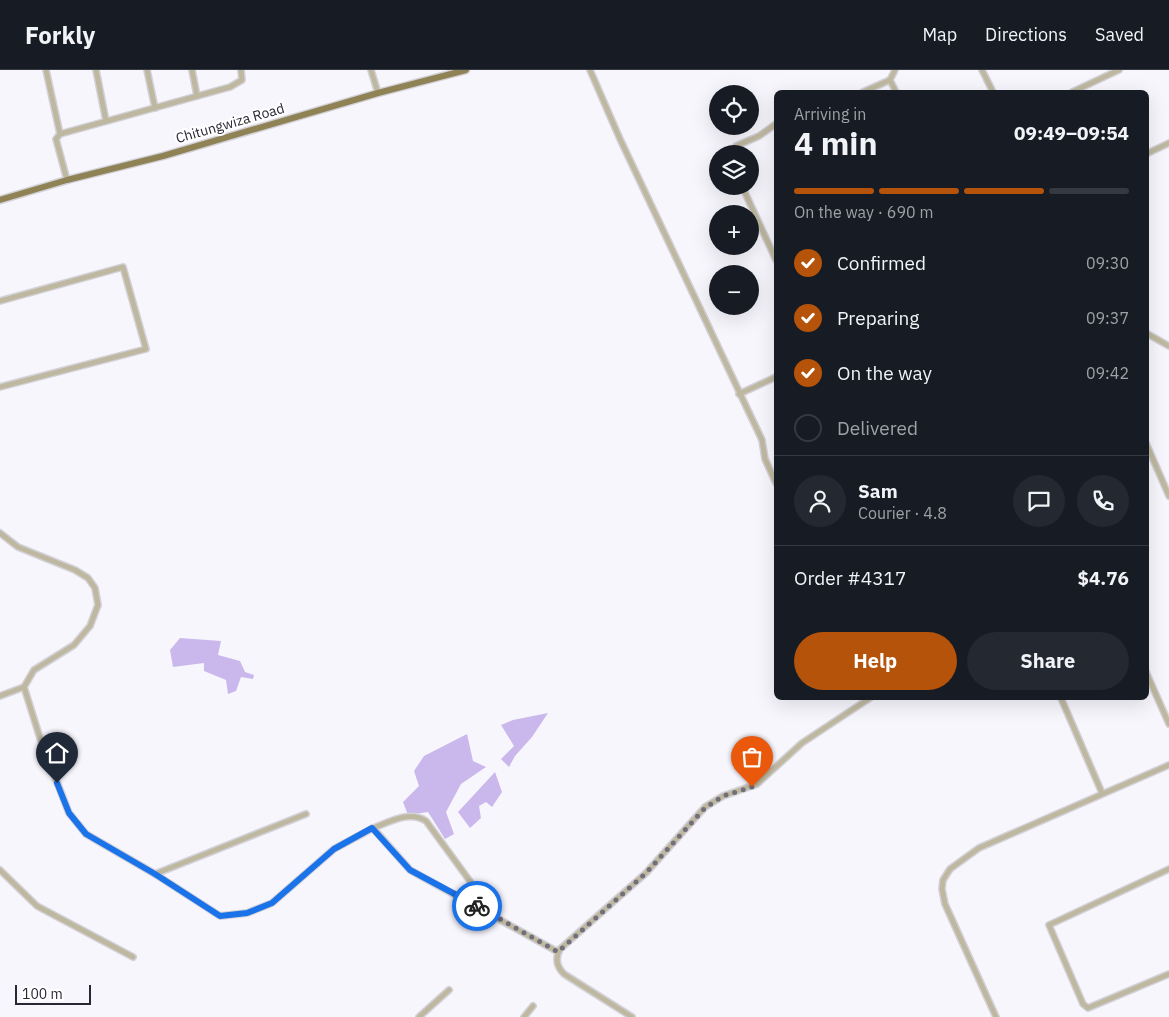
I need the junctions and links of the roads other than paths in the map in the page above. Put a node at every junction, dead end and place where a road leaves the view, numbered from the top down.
1 (46, 70) edge
2 (96, 70) edge
3 (147, 70) edge
4 (192, 70) edge
5 (241, 70) edge
6 (371, 70) edge
7 (466, 70) edge
8 (590, 70) edge
9 (896, 70) edge
10 (982, 70) edge
11 (1120, 70) edge
12 (890, 80) junction
13 (868, 90) edge
14 (895, 90) edge
15 (992, 90) edge
16 (1076, 90) edge
17 (378, 93) junction
18 (197, 96) junction
19 (154, 108) junction
20 (106, 121) junction
21 (774, 125) edge
22 (60, 134) junction
23 (1169, 143) edge
24 (738, 145) edge
25 (1149, 153) edge
26 (67, 180) junction
27 (746, 195) edge
28 (0, 200) edge
29 (774, 256) edge
30 (0, 301) edge
31 (1149, 335) edge
32 (1169, 346) edge
33 (774, 378) edge
34 (0, 387) edge
35 (739, 394) junction
36 (1149, 450) edge
37 (774, 478) edge
38 (1169, 496) edge
39 (0, 533) edge
40 (1149, 679) edge
41 (24, 687) junction
42 (0, 696) edge
43 (867, 700) edge
44 (1062, 700) edge
45 (1169, 724) edge
46 (1169, 765) edge
47 (1102, 793) junction
48 (306, 814) dead end
49 (372, 828) junction
50 (1169, 869) edge
51 (0, 870) edge
52 (155, 874) junction
53 (495, 916) junction
54 (558, 952) junction
55 (133, 957) dead end
56 (1169, 974) edge
57 (449, 990) dead end
58 (533, 1006) dead end
59 (419, 1017) edge
60 (524, 1017) edge
61 (632, 1017) edge
62 (996, 1017) edge

1 - 22 street
2 - 20 street
3 - 19 street
4 - 18 street
5 - 18 street
6 - 17 street
7 - 17 main road, Chitungwiza Road
8 - 35 street
9 - 12 street
10 - 15 street
11 - 16 street
12 - 13 street
12 - 14 street
17 - 26 main road, Chitungwiza Road
18 - 19 street
19 - 20 street
20 - 22 street
21 - 24 street
22 - 26 street
23 - 25 street
26 - 28 main road, Chitungwiza Road
27 - 29 street
30 - 34 street
31 - 32 street
33 - 35 street
35 - 37 street
36 - 38 street
39 - 41 street
40 - 45 street
41 - 42 street
41 - 52 street
43 - 54 street
44 - 47 street
46 - 47 street
47 - 62 street
48 - 52 street
49 - 52 street
49 - 53 street
49 - 53 street
50 - 56 street
51 - 55 street
53 - 54 street
54 - 61 street
57 - 59 street
58 - 60 street

